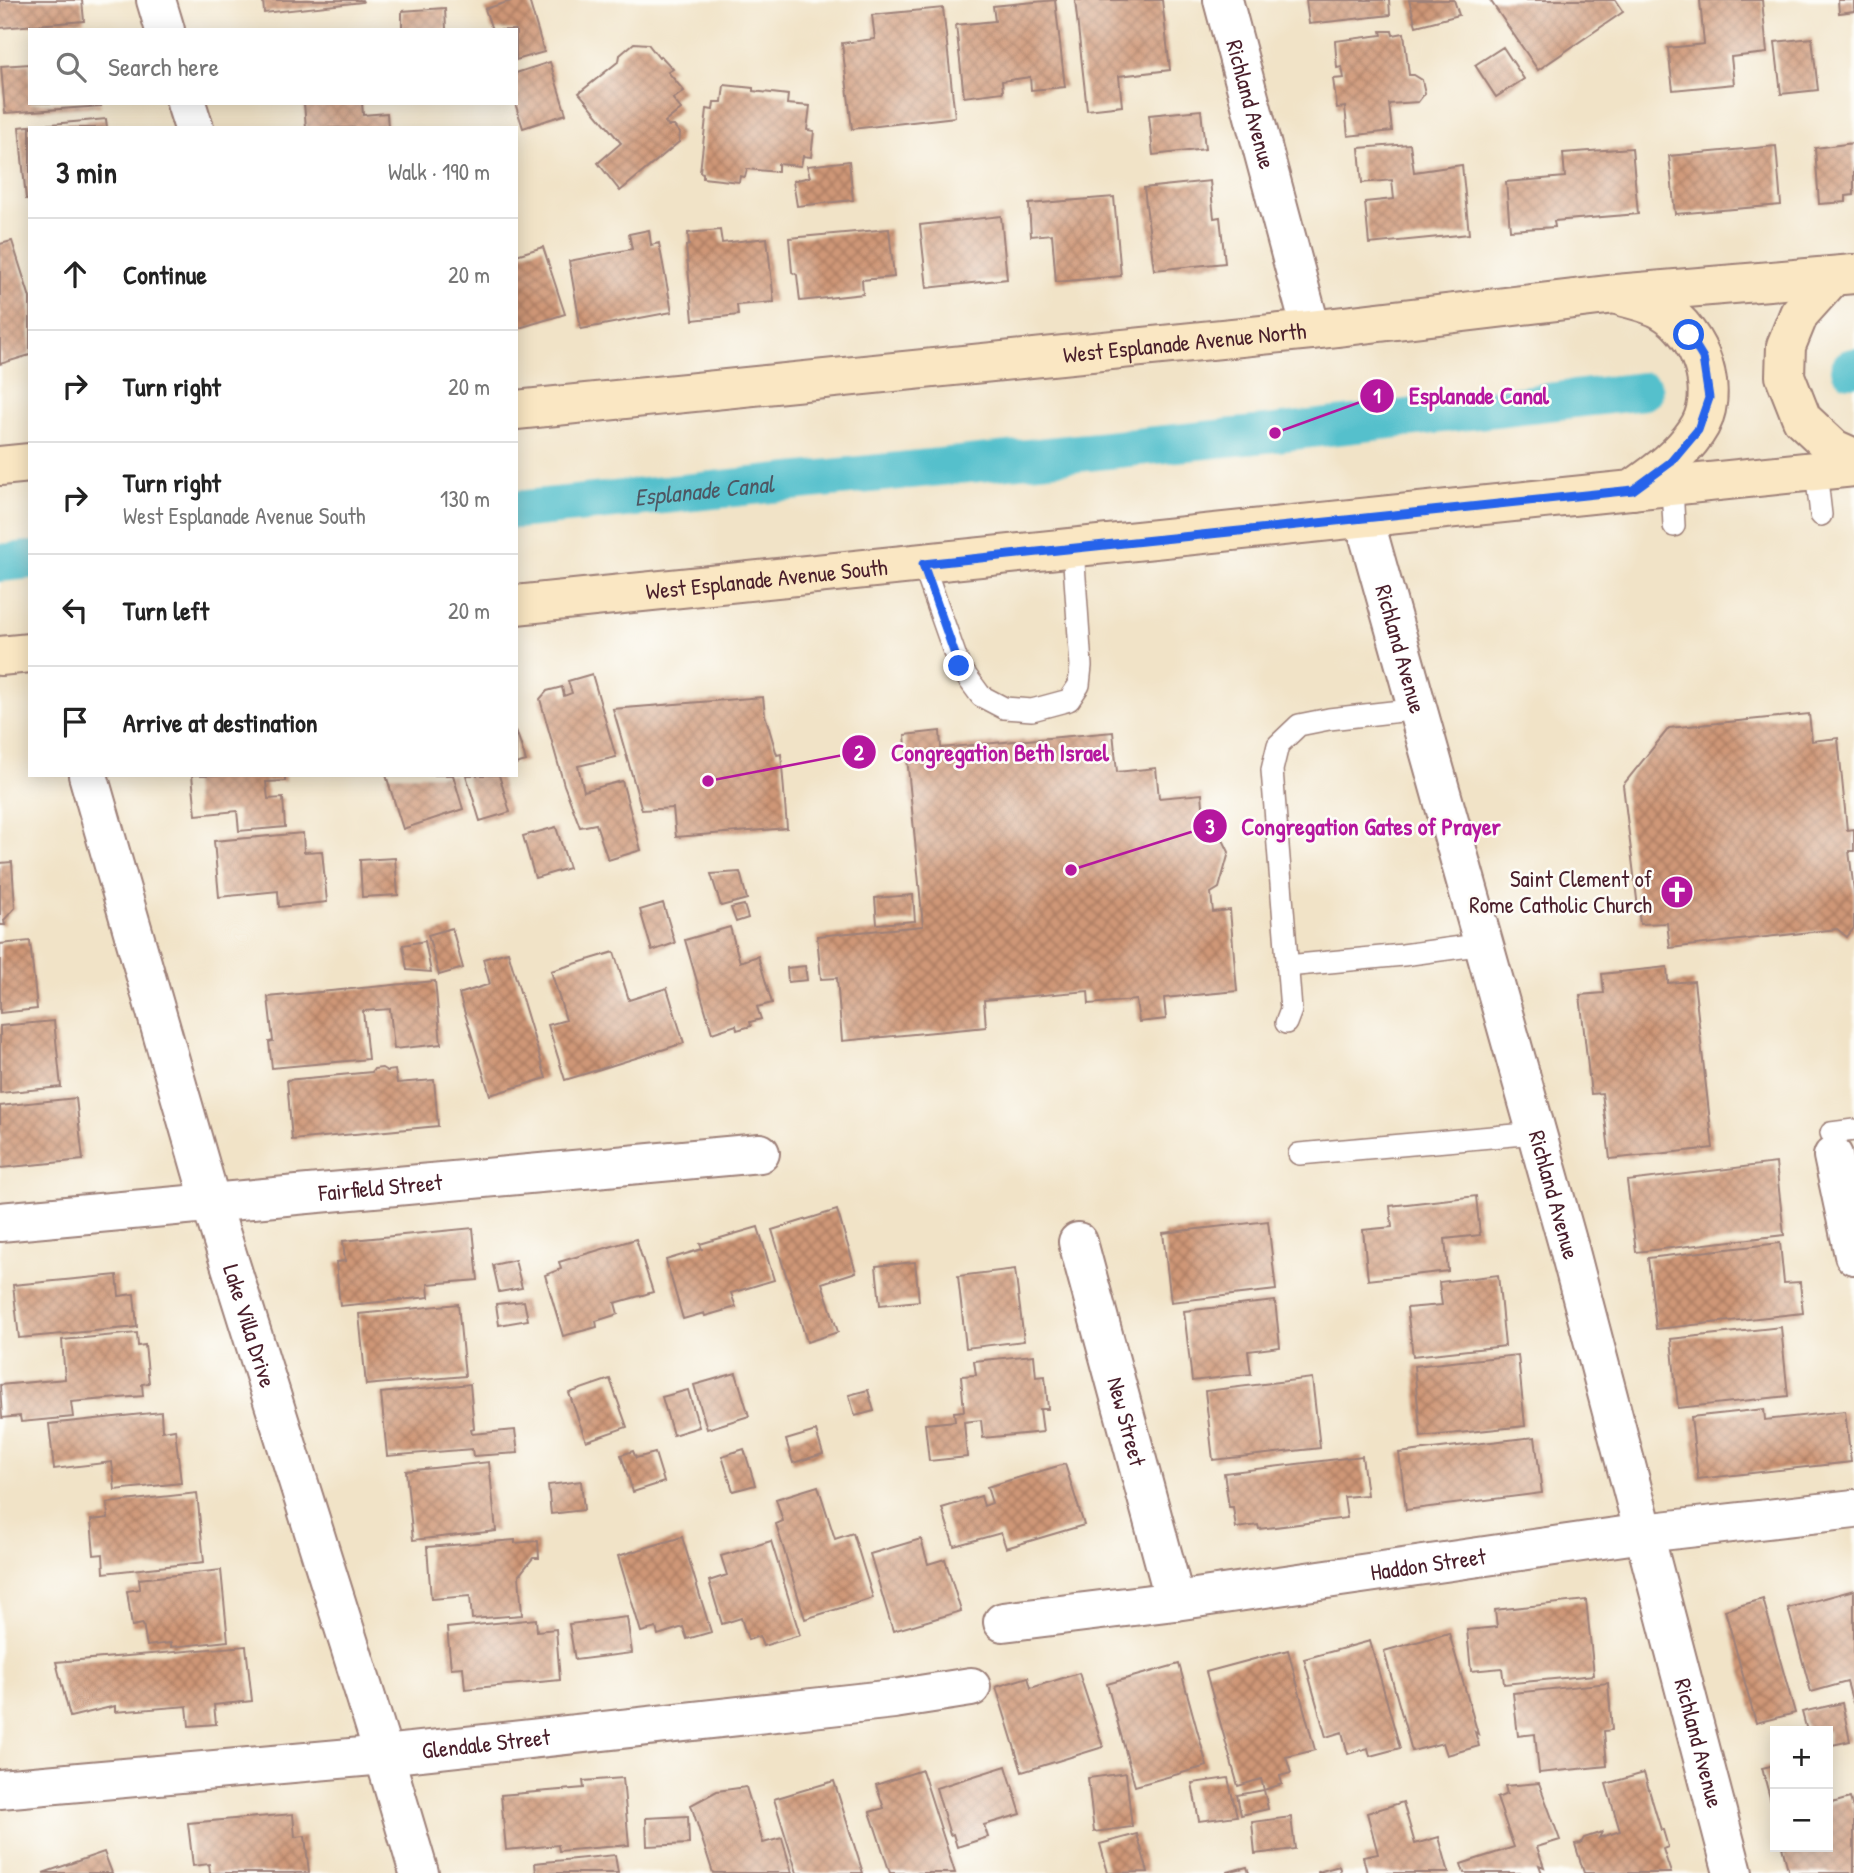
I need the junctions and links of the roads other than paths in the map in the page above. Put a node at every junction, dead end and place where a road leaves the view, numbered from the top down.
1 (156, 0) edge
2 (1223, 0) edge
3 (164, 28) edge
4 (187, 105) edge
5 (193, 126) edge
6 (1843, 275) edge
7 (1616, 294) junction
8 (1311, 330) junction
9 (518, 410) edge
10 (1854, 458) edge
11 (28, 463) edge
12 (0, 466) edge
13 (1854, 467) edge
14 (1816, 471) junction
15 (1672, 486) junction
16 (1633, 490) junction
17 (1821, 515) dead end
18 (1364, 519) junction
19 (1674, 526) dead end
20 (1073, 549) junction
21 (923, 564) junction
22 (518, 605) edge
23 (28, 653) edge
24 (0, 656) edge
25 (1419, 709) junction
26 (89, 777) edge
27 (1484, 944) junction
28 (1287, 966) junction
29 (1286, 1023) dead end
30 (1536, 1133) junction
31 (1839, 1140) edge
32 (760, 1153) dead end
33 (1299, 1154) dead end
34 (211, 1203) junction
35 (0, 1222) edge
36 (1078, 1242) dead end
37 (1854, 1255) edge
38 (1854, 1509) edge
39 (1644, 1533) junction
40 (1175, 1601) junction
41 (1003, 1622) dead end
42 (971, 1687) dead end
43 (384, 1755) junction
44 (0, 1789) edge
45 (419, 1873) edge
46 (1733, 1873) edge

1 - 3 street
2 - 8 street, Richland Avenue
4 - 5 street
6 - 7 main road, West Esplanade Avenue North
6 - 10 main road
7 - 8 main road, West Esplanade Avenue North
7 - 16 main road
8 - 9 main road, West Esplanade Avenue North
11 - 12 main road
13 - 14 main road, West Esplanade Avenue South
14 - 15 main road, West Esplanade Avenue South
14 - 17 lane
15 - 16 main road, West Esplanade Avenue South
15 - 19 lane
16 - 18 main road, West Esplanade Avenue South
18 - 20 main road, West Esplanade Avenue South
18 - 25 street, Richland Avenue
20 - 21 main road, West Esplanade Avenue South
20 - 21 lane
21 - 22 main road, West Esplanade Avenue South
23 - 24 main road
25 - 27 street, Richland Avenue
25 - 28 lane
26 - 34 street, Lake Villa Drive
27 - 28 lane
27 - 30 street, Richland Avenue
28 - 29 lane
30 - 33 lane
30 - 39 street, Richland Avenue
31 - 37 street
32 - 34 street, Fairfield Street
34 - 35 street, Fairfield Street
34 - 43 street, Lake Villa Drive
36 - 40 street, New Street
38 - 39 street, Haddon Street
39 - 40 street, Haddon Street
39 - 46 street, Richland Avenue
40 - 41 street, Haddon Street
42 - 43 street, Glendale Street
43 - 44 street, Glendale Street
43 - 45 street, Lake Villa Drive

